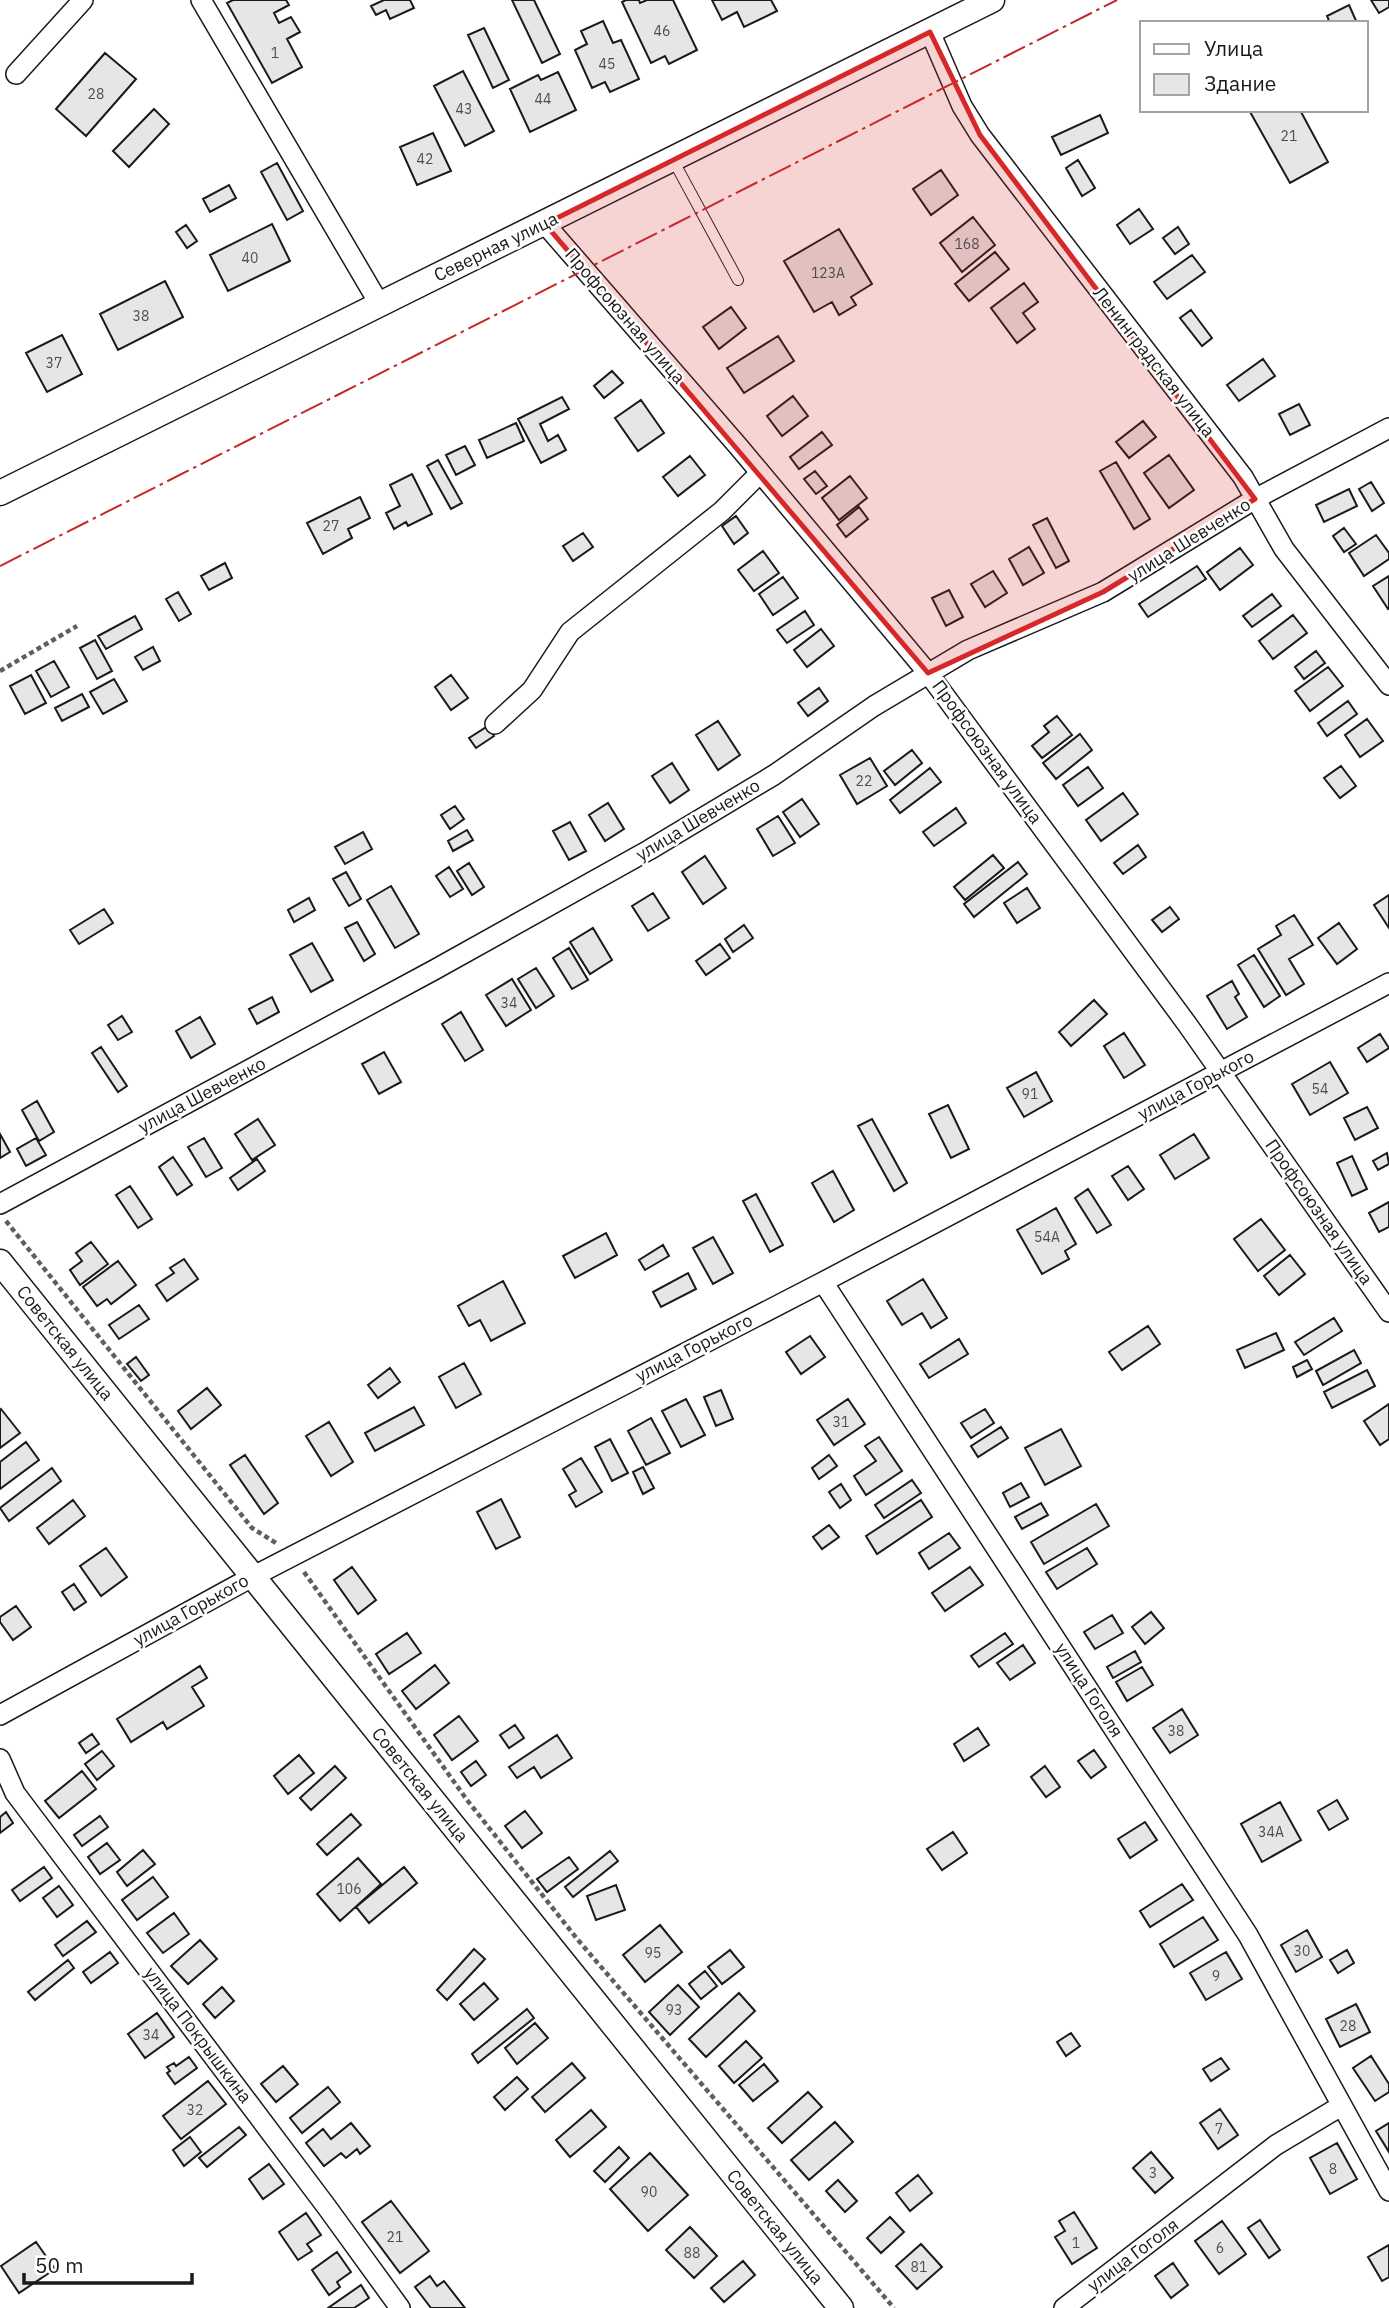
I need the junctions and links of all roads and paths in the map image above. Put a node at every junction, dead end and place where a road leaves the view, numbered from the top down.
1 (83, 0) edge
2 (201, 0) edge
3 (992, 0) edge
4 (930, 32) junction
5 (16, 74) dead end
6 (672, 158) junction
7 (545, 224) junction
8 (738, 280) dead end
9 (380, 305) junction
10 (1389, 428) edge
11 (760, 472) junction
12 (0, 493) edge
13 (1255, 499) junction
14 (77, 626) dead end
15 (0, 671) edge
16 (928, 673) junction
17 (1389, 685) edge
18 (495, 724) dead end
19 (1389, 983) edge
20 (1220, 1072) junction
21 (0, 1204) edge
22 (0, 1214) edge
23 (0, 1262) edge
24 (823, 1282) junction
25 (1389, 1312) edge
26 (291, 1558) junction
27 (252, 1577) junction
28 (0, 1715) edge
29 (0, 1759) edge
30 (1341, 2106) junction
31 (1389, 2191) edge
32 (400, 2308) edge
33 (841, 2308) edge
34 (894, 2308) edge
35 (1064, 2308) edge

1 - 5 street
2 - 9 street
3 - 4 street, Северная улица
4 - 6 street, Северная улица
4 - 13 street, Ленинградская улица
6 - 7 street, Северная улица
6 - 8 lane
7 - 9 street, Северная улица
7 - 11 street, Профсоюзная улица
9 - 12 street, Северная улица
10 - 13 street, улица Шевченко
11 - 16 street, Профсоюзная улица
11 - 18 street
13 - 16 street, улица Шевченко
13 - 17 street, Ленинградская улица
14 - 15 path
16 - 20 street, Профсоюзная улица
16 - 21 street, улица Шевченко
19 - 20 street, улица Горького
20 - 24 street, улица Горького
20 - 25 street, Профсоюзная улица
22 - 26 path
23 - 27 street, Советская улица
24 - 26 street, улица Горького
24 - 30 street, улица Гоголя
26 - 27 street, улица Горького
26 - 34 path
27 - 28 street, улица Горького
27 - 33 street, Советская улица
29 - 32 street, улица Покрышкина
30 - 31 street, улица Гоголя
30 - 35 street, улица Гоголя

